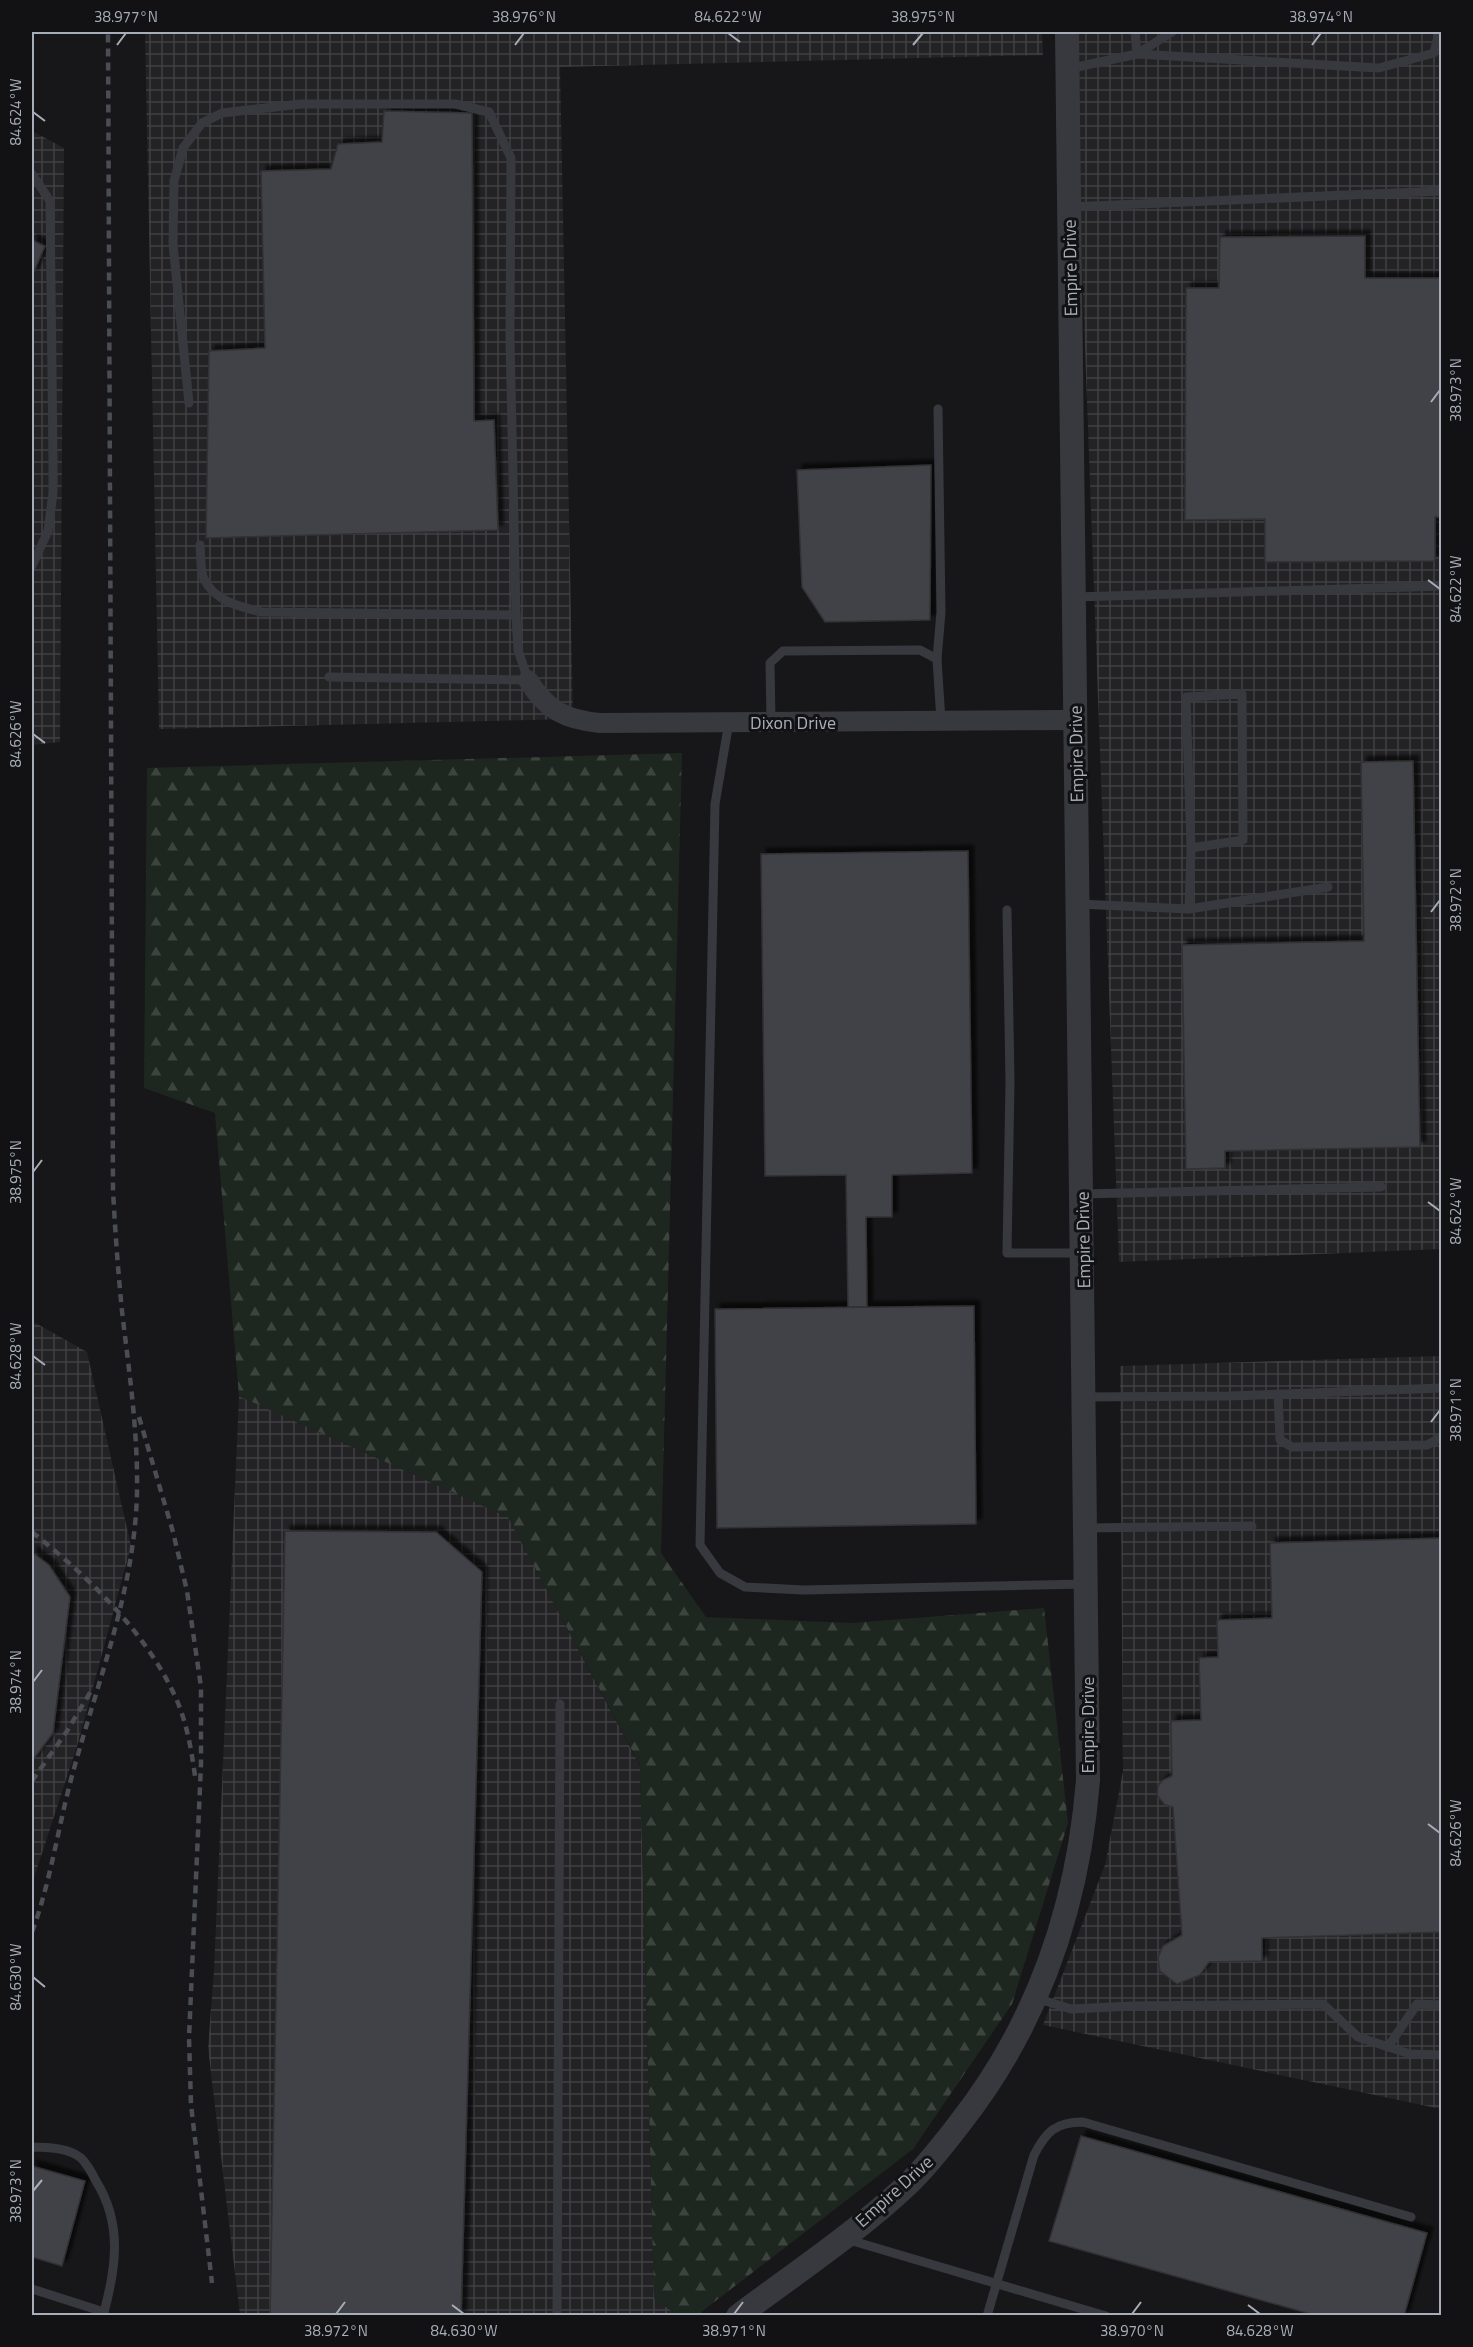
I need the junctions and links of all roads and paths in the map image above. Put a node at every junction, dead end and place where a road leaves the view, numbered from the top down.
1 (1067, 32) edge
2 (1135, 32) edge
3 (1172, 32) edge
4 (1439, 32) edge
5 (1137, 54) junction
6 (1068, 69) junction
7 (32, 174) edge
8 (1442, 191) edge
9 (1069, 207) junction
10 (189, 403) dead end
11 (938, 409) dead end
12 (200, 545) dead end
13 (32, 566) edge
14 (1442, 586) edge
15 (1074, 597) junction
16 (516, 615) junction
17 (937, 660) junction
18 (329, 677) dead end
19 (528, 680) junction
20 (1075, 720) junction
21 (941, 721) junction
22 (729, 722) junction
23 (771, 722) junction
24 (1191, 848) junction
25 (1328, 887) dead end
26 (1078, 904) junction
27 (1189, 909) junction
28 (1007, 910) dead end
29 (1381, 1187) dead end
30 (1082, 1194) junction
31 (1083, 1253) junction
32 (1442, 1388) edge
33 (1278, 1394) junction
34 (1085, 1397) junction
35 (1442, 1437) edge
36 (1252, 1526) dead end
37 (1086, 1528) junction
38 (1086, 1584) junction
39 (560, 1704) dead end
40 (1036, 1998) junction
41 (1442, 2005) edge
42 (1388, 2047) junction
43 (1442, 2055) edge
44 (32, 2147) edge
45 (1411, 2217) dead end
46 (842, 2238) junction
47 (995, 2283) junction
48 (32, 2289) edge
49 (104, 2314) edge
50 (557, 2316) edge
51 (738, 2316) edge
52 (987, 2316) edge
53 (1106, 2316) edge

1 - 6 street, Empire Drive
2 - 5 lane
3 - 5 lane
4 - 5 lane
5 - 6 lane
6 - 9 street, Empire Drive
7 - 13 lane
8 - 9 lane
9 - 15 street, Empire Drive
10 - 16 lane
11 - 17 lane
12 - 16 lane
14 - 15 lane
15 - 20 street, Empire Drive
16 - 19 lane
17 - 21 lane
17 - 23 lane
18 - 19 lane
19 - 22 street, Dixon Drive
20 - 21 street, Dixon Drive
20 - 26 street, Empire Drive
21 - 23 street, Dixon Drive
22 - 23 street, Dixon Drive
22 - 38 lane
24 - 24 lane
24 - 27 lane
25 - 27 lane
26 - 27 lane
26 - 30 street, Empire Drive
28 - 31 lane
29 - 30 lane
30 - 31 street, Empire Drive
31 - 34 street, Empire Drive
32 - 33 lane
33 - 34 lane
33 - 35 lane
34 - 37 street, Empire Drive
36 - 37 lane
37 - 38 street, Empire Drive
38 - 40 street, Empire Drive
39 - 50 lane
40 - 42 lane
40 - 46 street, Empire Drive
41 - 42 lane
42 - 43 lane
44 - 49 lane
45 - 47 lane
46 - 47 lane
46 - 51 street, Empire Drive
47 - 52 lane
47 - 53 lane
48 - 49 lane

